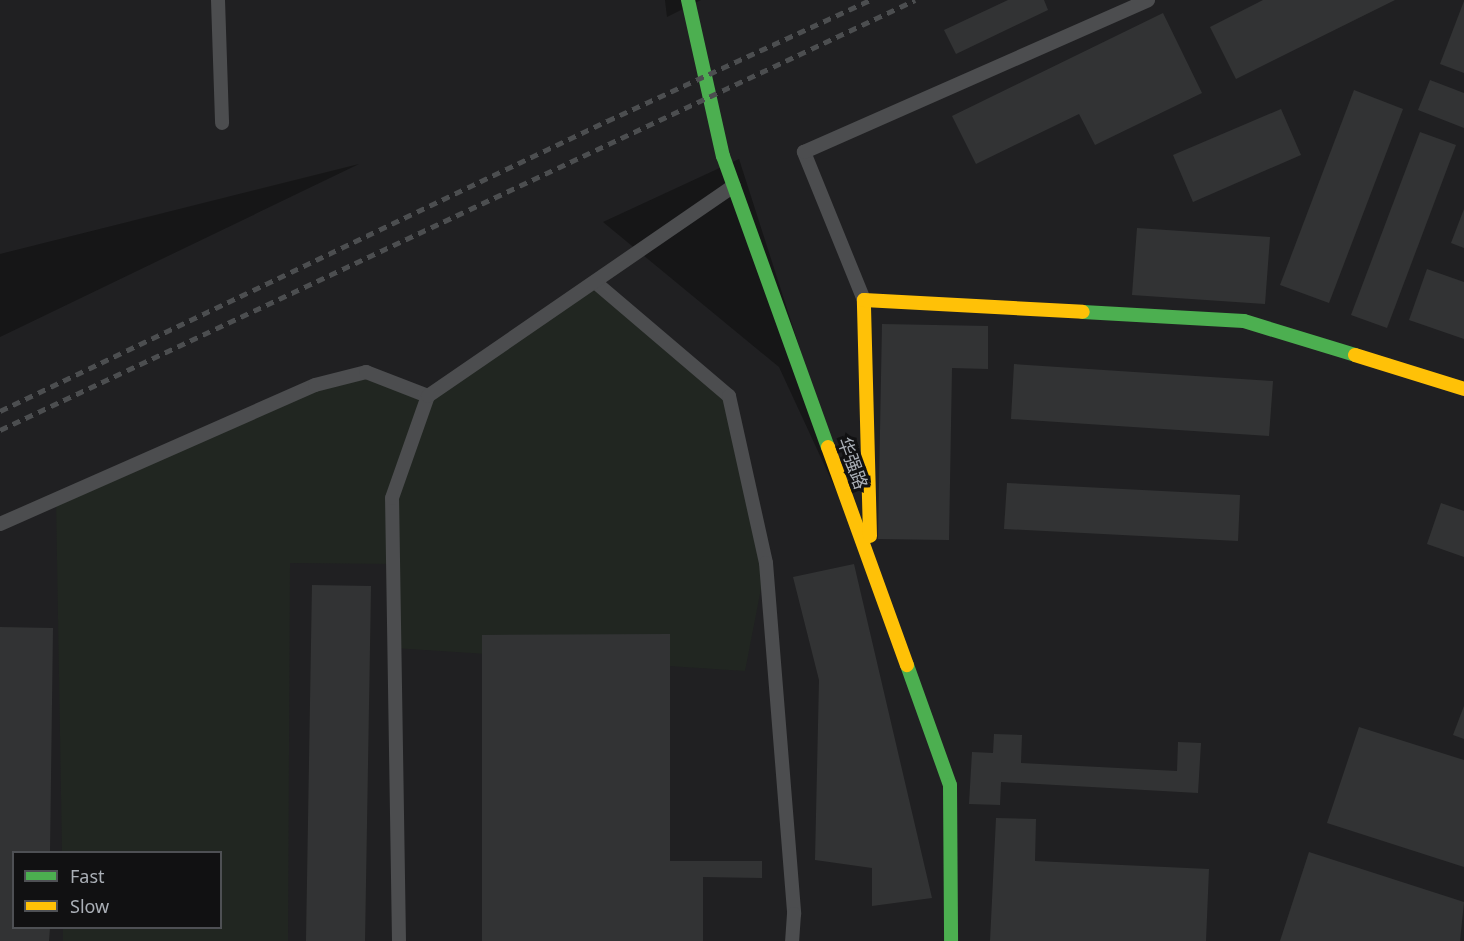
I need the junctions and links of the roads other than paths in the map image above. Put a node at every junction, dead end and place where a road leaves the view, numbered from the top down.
1 (218, 0) edge
2 (688, 0) edge
3 (1148, 0) edge
4 (222, 123) dead end
5 (734, 186) junction
6 (595, 282) junction
7 (864, 300) junction
8 (1464, 389) edge
9 (428, 396) junction
10 (0, 524) edge
11 (870, 564) junction
12 (399, 941) edge
13 (792, 941) edge
14 (951, 941) edge

1 - 4 lane
2 - 5 street, 华强路
3 - 7 lane
5 - 6 lane
5 - 11 street, 华强路
6 - 9 lane
6 - 13 lane
7 - 8 street
7 - 11 street
9 - 10 lane
9 - 12 lane
11 - 14 street, 华强路

